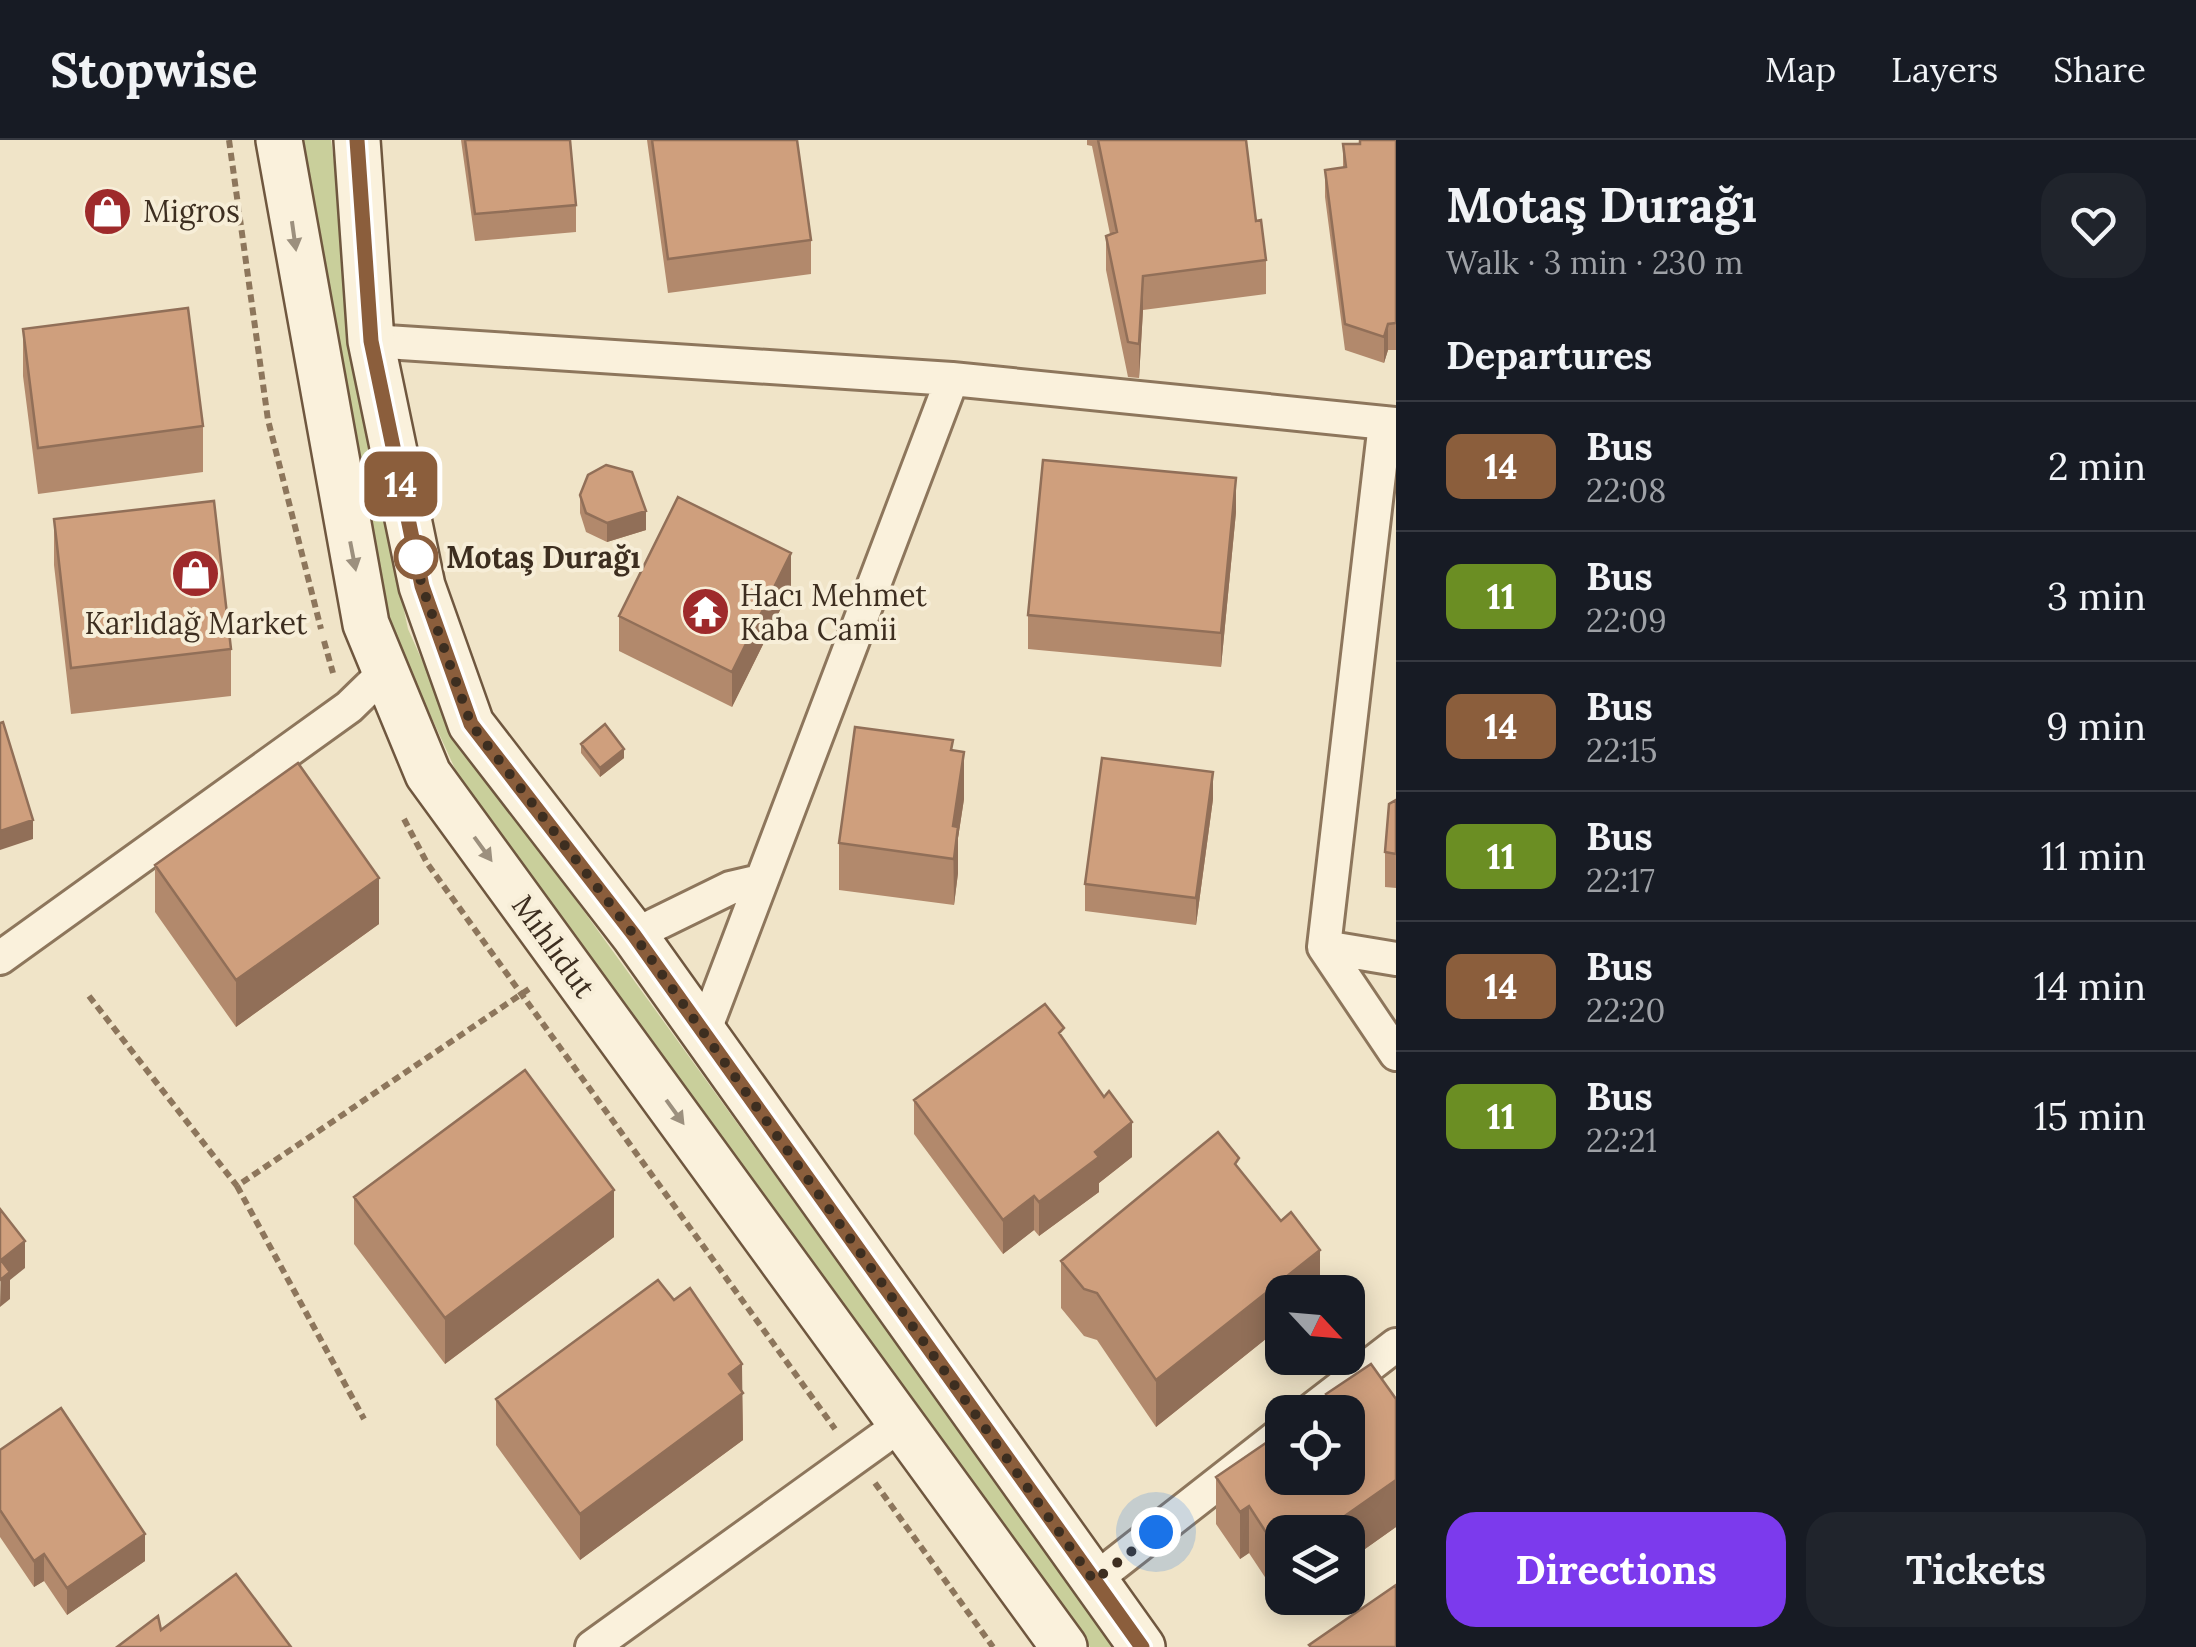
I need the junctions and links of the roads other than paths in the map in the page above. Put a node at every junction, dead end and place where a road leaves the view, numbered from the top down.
1 (279, 140) edge
2 (357, 140) edge
3 (371, 341) junction
4 (952, 379) junction
5 (1390, 423) edge
6 (384, 673) junction
7 (760, 881) junction
8 (634, 935) junction
9 (1324, 947) junction
10 (0, 958) edge
11 (1396, 959) edge
12 (703, 1034) junction
13 (1396, 1054) edge
14 (1396, 1344) edge
15 (1331, 1395) edge
16 (903, 1423) junction
17 (1265, 1446) edge
18 (1094, 1581) junction
19 (592, 1647) edge
20 (1064, 1647) edge
21 (1142, 1647) edge

1 -> 6 main road, Mıhlıdut
2 - 3 main road
3 - 4 street
3 - 8 main road
4 - 5 street
4 - 7 street
5 - 9 street
6 - 10 street
6 -> 16 main road, Mıhlıdut
7 - 8 street
7 - 12 street
8 - 12 main road
9 - 11 street
9 - 13 street
12 - 18 main road
14 - 15 street
16 - 19 street
16 - 20 main road, Mıhlıdut
17 - 18 street
18 - 21 main road

